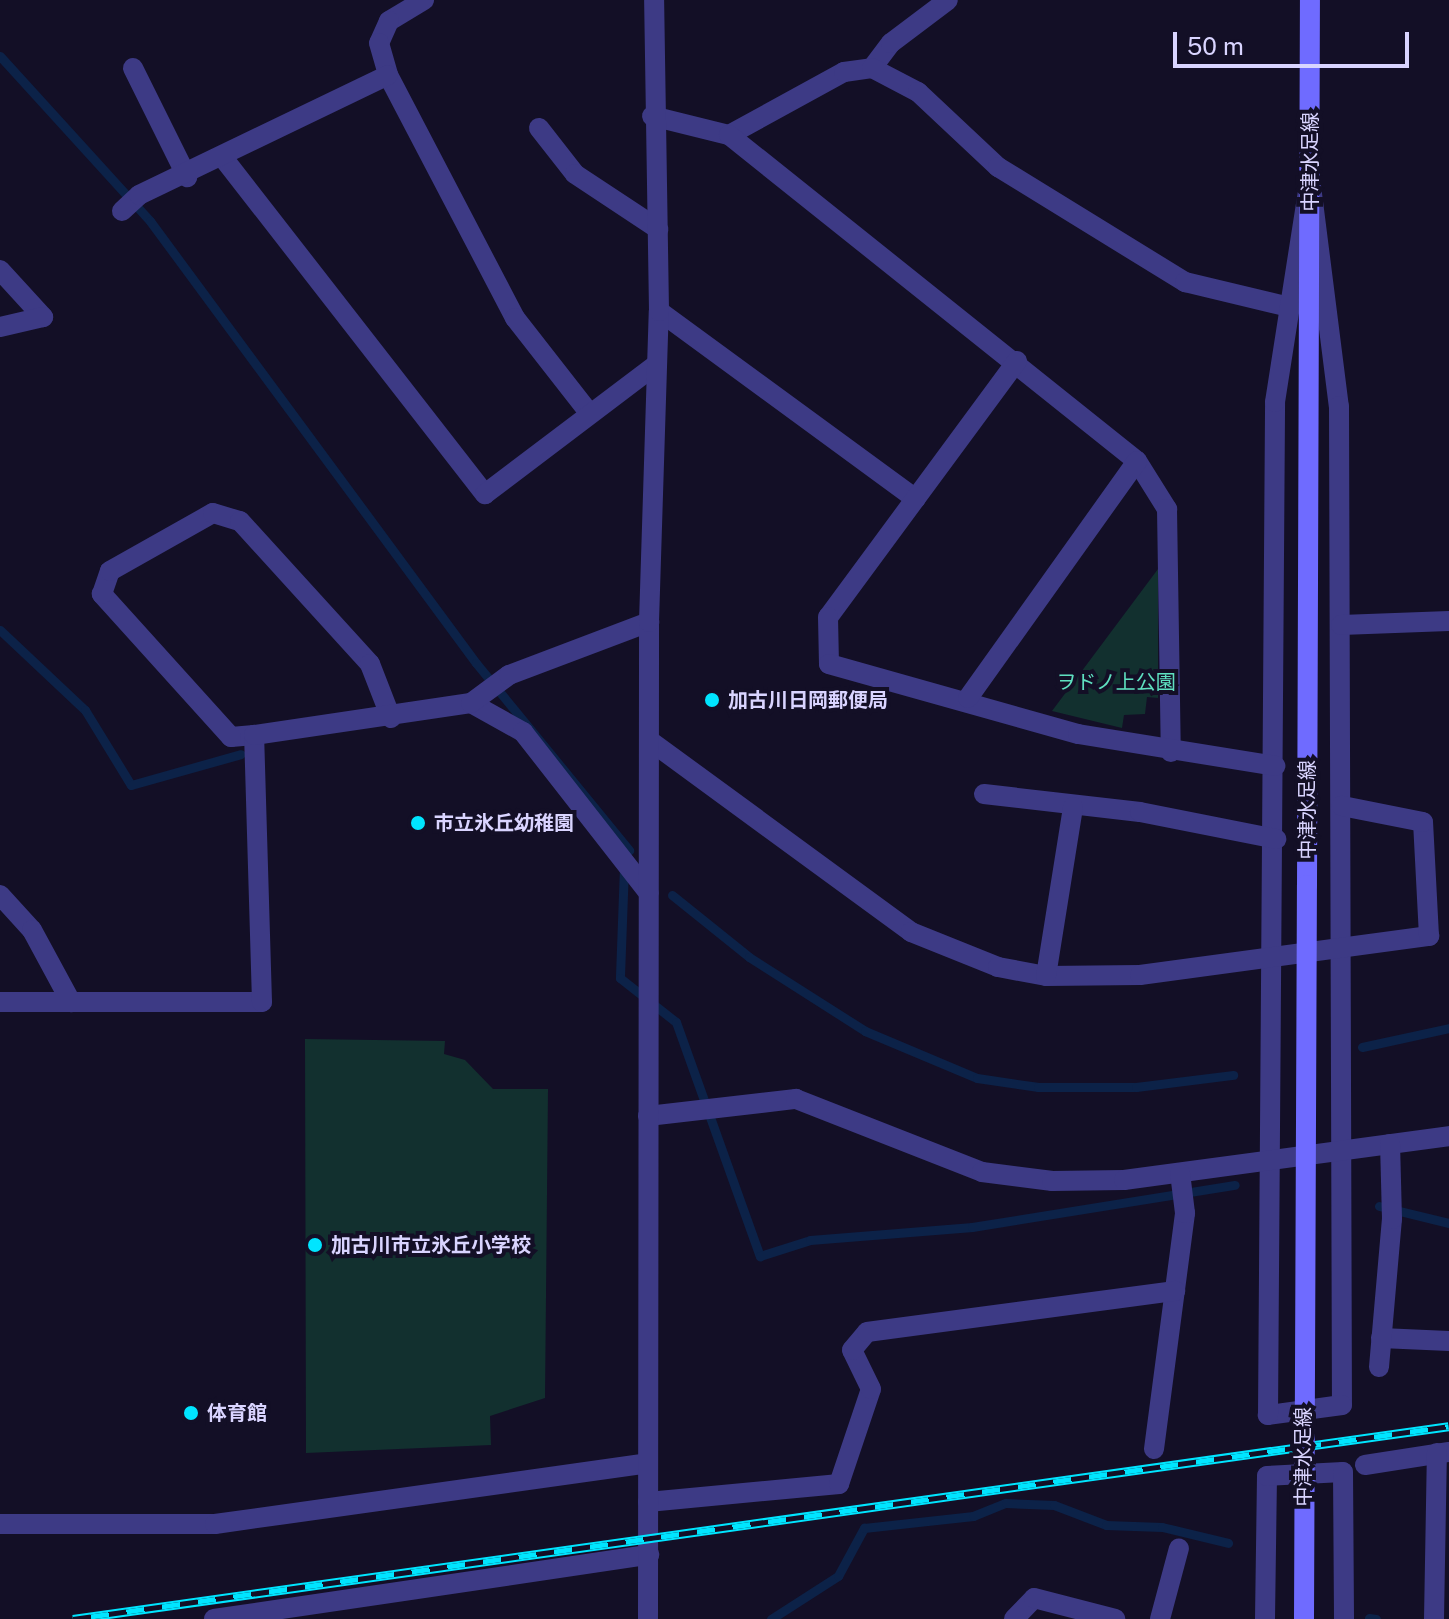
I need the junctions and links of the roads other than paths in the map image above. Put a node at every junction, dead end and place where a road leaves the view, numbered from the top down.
1 (424, 0) edge
2 (654, 0) edge
3 (948, 0) edge
4 (1310, 0) edge
5 (133, 68) dead end
6 (872, 68) junction
7 (388, 75) junction
8 (652, 116) junction
9 (539, 128) dead end
10 (729, 135) junction
11 (224, 159) junction
12 (187, 177) junction
13 (1310, 178) junction
14 (122, 211) dead end
15 (658, 229) junction
16 (0, 270) edge
17 (1285, 306) junction
18 (659, 311) junction
19 (0, 327) edge
20 (1017, 361) junction
21 (654, 366) junction
22 (587, 410) junction
23 (1137, 461) junction
24 (916, 499) junction
25 (1449, 621) edge
26 (649, 622) junction
27 (1341, 625) junction
28 (968, 698) junction
29 (471, 703) junction
30 (391, 718) junction
31 (254, 735) junction
32 (653, 743) junction
33 (1171, 752) junction
34 (1275, 766) junction
35 (984, 794) dead end
36 (1342, 806) junction
37 (1073, 807) junction
38 (1276, 839) junction
39 (649, 893) junction
40 (0, 895) edge
41 (1342, 949) junction
42 (1274, 958) junction
43 (1046, 976) junction
44 (0, 1002) edge
45 (71, 1002) junction
46 (648, 1116) junction
47 (1449, 1136) edge
48 (1390, 1144) junction
49 (1342, 1150) junction
50 (1267, 1161) junction
51 (1180, 1176) junction
52 (1175, 1291) junction
53 (1381, 1338) junction
54 (1449, 1341) edge
55 (1379, 1367) dead end
56 (1154, 1449) dead end
57 (1443, 1453) edge
58 (644, 1464) junction
59 (1365, 1465) dead end
60 (648, 1502) junction
61 (0, 1524) edge
62 (1179, 1548) dead end
63 (649, 1555) junction
64 (1434, 1617) edge
65 (214, 1619) edge
66 (648, 1619) edge
67 (1014, 1619) edge
68 (1115, 1619) edge
69 (1160, 1619) edge
70 (1265, 1619) edge
71 (1304, 1619) edge
72 (1344, 1619) edge

1 - 7 street
2 - 8 street
3 - 6 street
4 - 13 street, 中津水足線
5 - 12 street
6 - 10 street
6 - 17 street
7 - 11 street
7 - 22 street
8 - 10 street
8 - 15 street
9 - 15 street
10 - 20 street
11 - 12 street
11 - 22 street
12 - 14 street
13 - 17 street
13 - 27 street
13 - 71 street, 中津水足線, bridge
15 - 18 street
16 - 19 street
17 - 34 street
18 - 21 street
18 - 24 street
20 - 23 street
20 - 24 street
21 - 22 street
21 - 26 street
23 - 28 street
23 - 33 street
24 - 28 street
25 - 27 street
26 - 29 street
26 - 32 street
27 - 36 street
28 - 33 street
29 - 30 street
29 - 39 street
30 - 31 street
30 - 31 street
31 - 45 street
32 - 39 street
32 - 43 street
33 - 34 street
34 - 38 street
35 - 37 street
36 - 41 street
36 - 41 street
37 - 38 street
37 - 43 street
38 - 42 street
39 - 46 street
40 - 45 street
41 - 42 street
41 - 49 street
42 - 43 street
42 - 50 street
44 - 45 street
46 - 51 street
46 - 58 street
47 - 48 street
48 - 49 street
48 - 53 street
49 - 50 street
49 - 50 street
50 - 51 street
51 - 52 street
52 - 56 street
52 - 60 street
53 - 54 street
53 - 55 street
57 - 59 street
57 - 64 street
58 - 60 street
58 - 61 street
60 - 63 street
62 - 69 street
63 - 65 street
63 - 66 street
67 - 68 street
70 - 72 street

